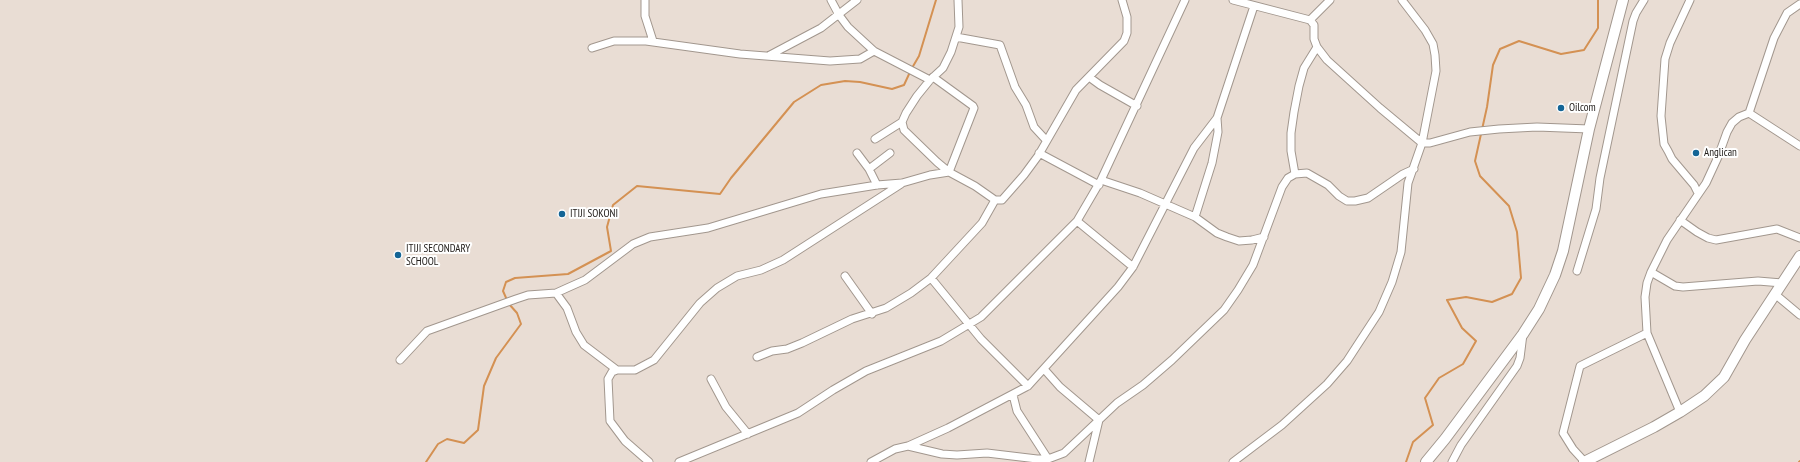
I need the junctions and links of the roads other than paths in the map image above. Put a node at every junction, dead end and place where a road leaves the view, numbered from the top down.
1 (645, 0) edge
2 (831, 0) edge
3 (857, 0) edge
4 (958, 0) edge
5 (1122, 0) edge
6 (1185, 0) edge
7 (1233, 0) edge
8 (1330, 0) edge
9 (1402, 0) edge
10 (1623, 0) edge
11 (1644, 0) edge
12 (1690, 0) edge
13 (1800, 4) edge
14 (1254, 6) junction
15 (839, 15) junction
16 (1310, 20) junction
17 (956, 37) junction
18 (653, 41) junction
19 (1317, 47) junction
20 (592, 48) dead end
21 (874, 51) junction
22 (770, 56) junction
23 (1089, 77) junction
24 (932, 79) junction
25 (1137, 106) junction
26 (1749, 113) junction
27 (1217, 118) junction
28 (902, 122) junction
29 (1589, 129) junction
30 (875, 140) dead end
31 (1046, 140) junction
32 (1422, 143) junction
33 (1800, 146) edge
34 (857, 153) dead end
35 (890, 153) dead end
36 (1039, 153) junction
37 (869, 169) junction
38 (1414, 169) junction
39 (949, 172) junction
40 (1295, 174) junction
41 (902, 183) junction
42 (1100, 183) junction
43 (877, 185) junction
44 (1698, 193) junction
45 (995, 200) junction
46 (1165, 205) junction
47 (1195, 217) junction
48 (1680, 220) junction
49 (1077, 221) junction
50 (1264, 236) junction
51 (1800, 238) edge
52 (1800, 256) edge
53 (1133, 267) junction
54 (1577, 271) dead end
55 (1651, 272) junction
56 (845, 276) dead end
57 (931, 278) junction
58 (1782, 283) junction
59 (556, 293) junction
60 (1776, 295) junction
61 (872, 314) junction
62 (1800, 315) edge
63 (970, 324) junction
64 (1523, 334) junction
65 (1647, 334) junction
66 (757, 357) dead end
67 (400, 360) dead end
68 (1044, 368) junction
69 (617, 370) junction
70 (711, 379) dead end
71 (1028, 386) junction
72 (1013, 394) junction
73 (1680, 412) junction
74 (1099, 420) junction
75 (748, 434) junction
76 (908, 446) junction
77 (1048, 459) junction
78 (649, 462) edge
79 (679, 462) edge
80 (871, 462) edge
81 (1089, 462) edge
82 (1233, 462) edge
83 (1426, 462) edge
84 (1452, 462) edge
85 (1585, 462) edge

1 - 18 street
2 - 15 street
3 - 15 street
4 - 17 street
5 - 23 street
6 - 25 street
7 - 14 street
8 - 16 street
9 - 32 street
10 - 29 main road
11 - 54 street
12 - 44 street
13 - 26 street
14 - 16 street
14 - 27 street
15 - 21 street
15 - 22 street
16 - 19 street
17 - 24 street
17 - 31 street
18 - 20 street
18 - 22 street
19 - 32 street
19 - 40 street
21 - 22 street
21 - 24 street
23 - 25 street
23 - 31 street
24 - 28 street
24 - 39 street
25 - 42 street
26 - 33 street
26 - 44 street
27 - 46 street
27 - 47 street
28 - 30 street
28 - 39 street
29 - 32 street
29 - 64 main road
31 - 36 street
32 - 38 street
34 - 37 street
35 - 37 street
36 - 42 street
36 - 45 street
37 - 43 street
38 - 40 street
38 - 82 street
39 - 41 street
39 - 45 street
40 - 50 street
41 - 43 street
41 - 69 street
42 - 46 street
42 - 49 street
43 - 59 street
44 - 48 street
45 - 57 street
46 - 47 street
46 - 53 street
47 - 50 street
48 - 51 street
48 - 55 street
49 - 53 street
49 - 63 street
50 - 74 street
52 - 58 main road
53 - 68 street
55 - 58 street
55 - 65 street
56 - 61 street
57 - 61 street
57 - 63 street
58 - 60 main road
59 - 67 street
59 - 69 street
60 - 62 street
60 - 73 main road
61 - 66 street
63 - 71 street
63 - 75 street
64 - 83 main road
64 - 84 street
65 - 73 street
65 - 85 street
68 - 71 street
68 - 74 street
69 - 78 street
70 - 75 street
71 - 72 street
72 - 76 street
72 - 77 street
73 - 85 main road
74 - 77 street
74 - 81 street
75 - 79 street
76 - 77 street
76 - 80 street

